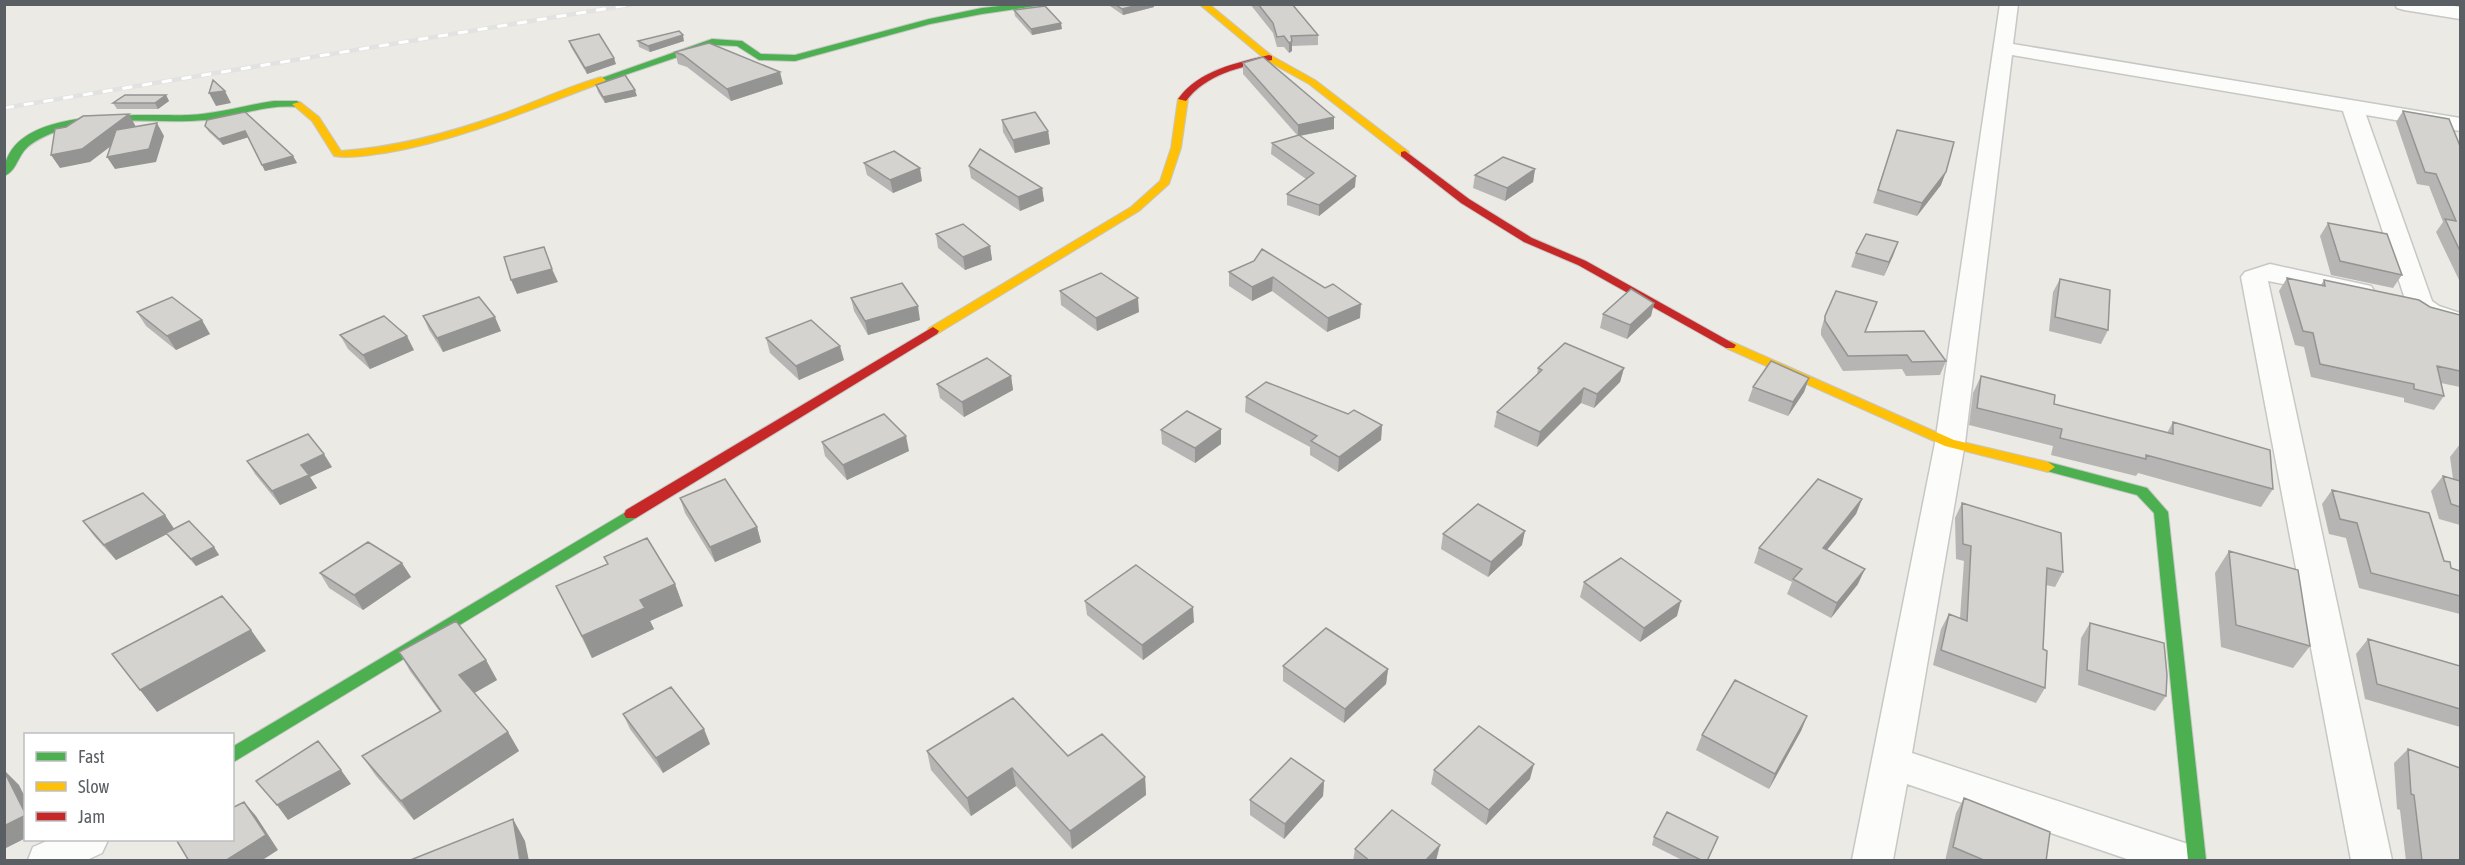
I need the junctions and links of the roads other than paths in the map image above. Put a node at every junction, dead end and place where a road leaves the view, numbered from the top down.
1 (1045, 4) edge
2 (1203, 4) edge
3 (2009, 4) edge
4 (2404, 4) edge
5 (2460, 13) edge
6 (2004, 48) junction
7 (1269, 57) junction
8 (2352, 106) junction
9 (2460, 124) edge
10 (4, 173) edge
11 (2420, 305) junction
12 (2460, 321) edge
13 (1950, 443) junction
14 (234, 755) edge
15 (1891, 762) junction
16 (86, 841) edge
17 (48, 861) edge
18 (1873, 861) edge
19 (2182, 861) edge
20 (2197, 861) edge
21 (2372, 861) edge

1 - 10 street
2 - 7 street
3 - 6 street
4 - 5 street
6 - 8 street
6 - 13 street
7 - 13 street
7 - 14 street
8 - 9 street
8 - 11 street
11 - 12 street
11 - 21 street
13 - 15 street
13 - 20 street
15 - 18 street
15 - 19 street
16 - 17 street

